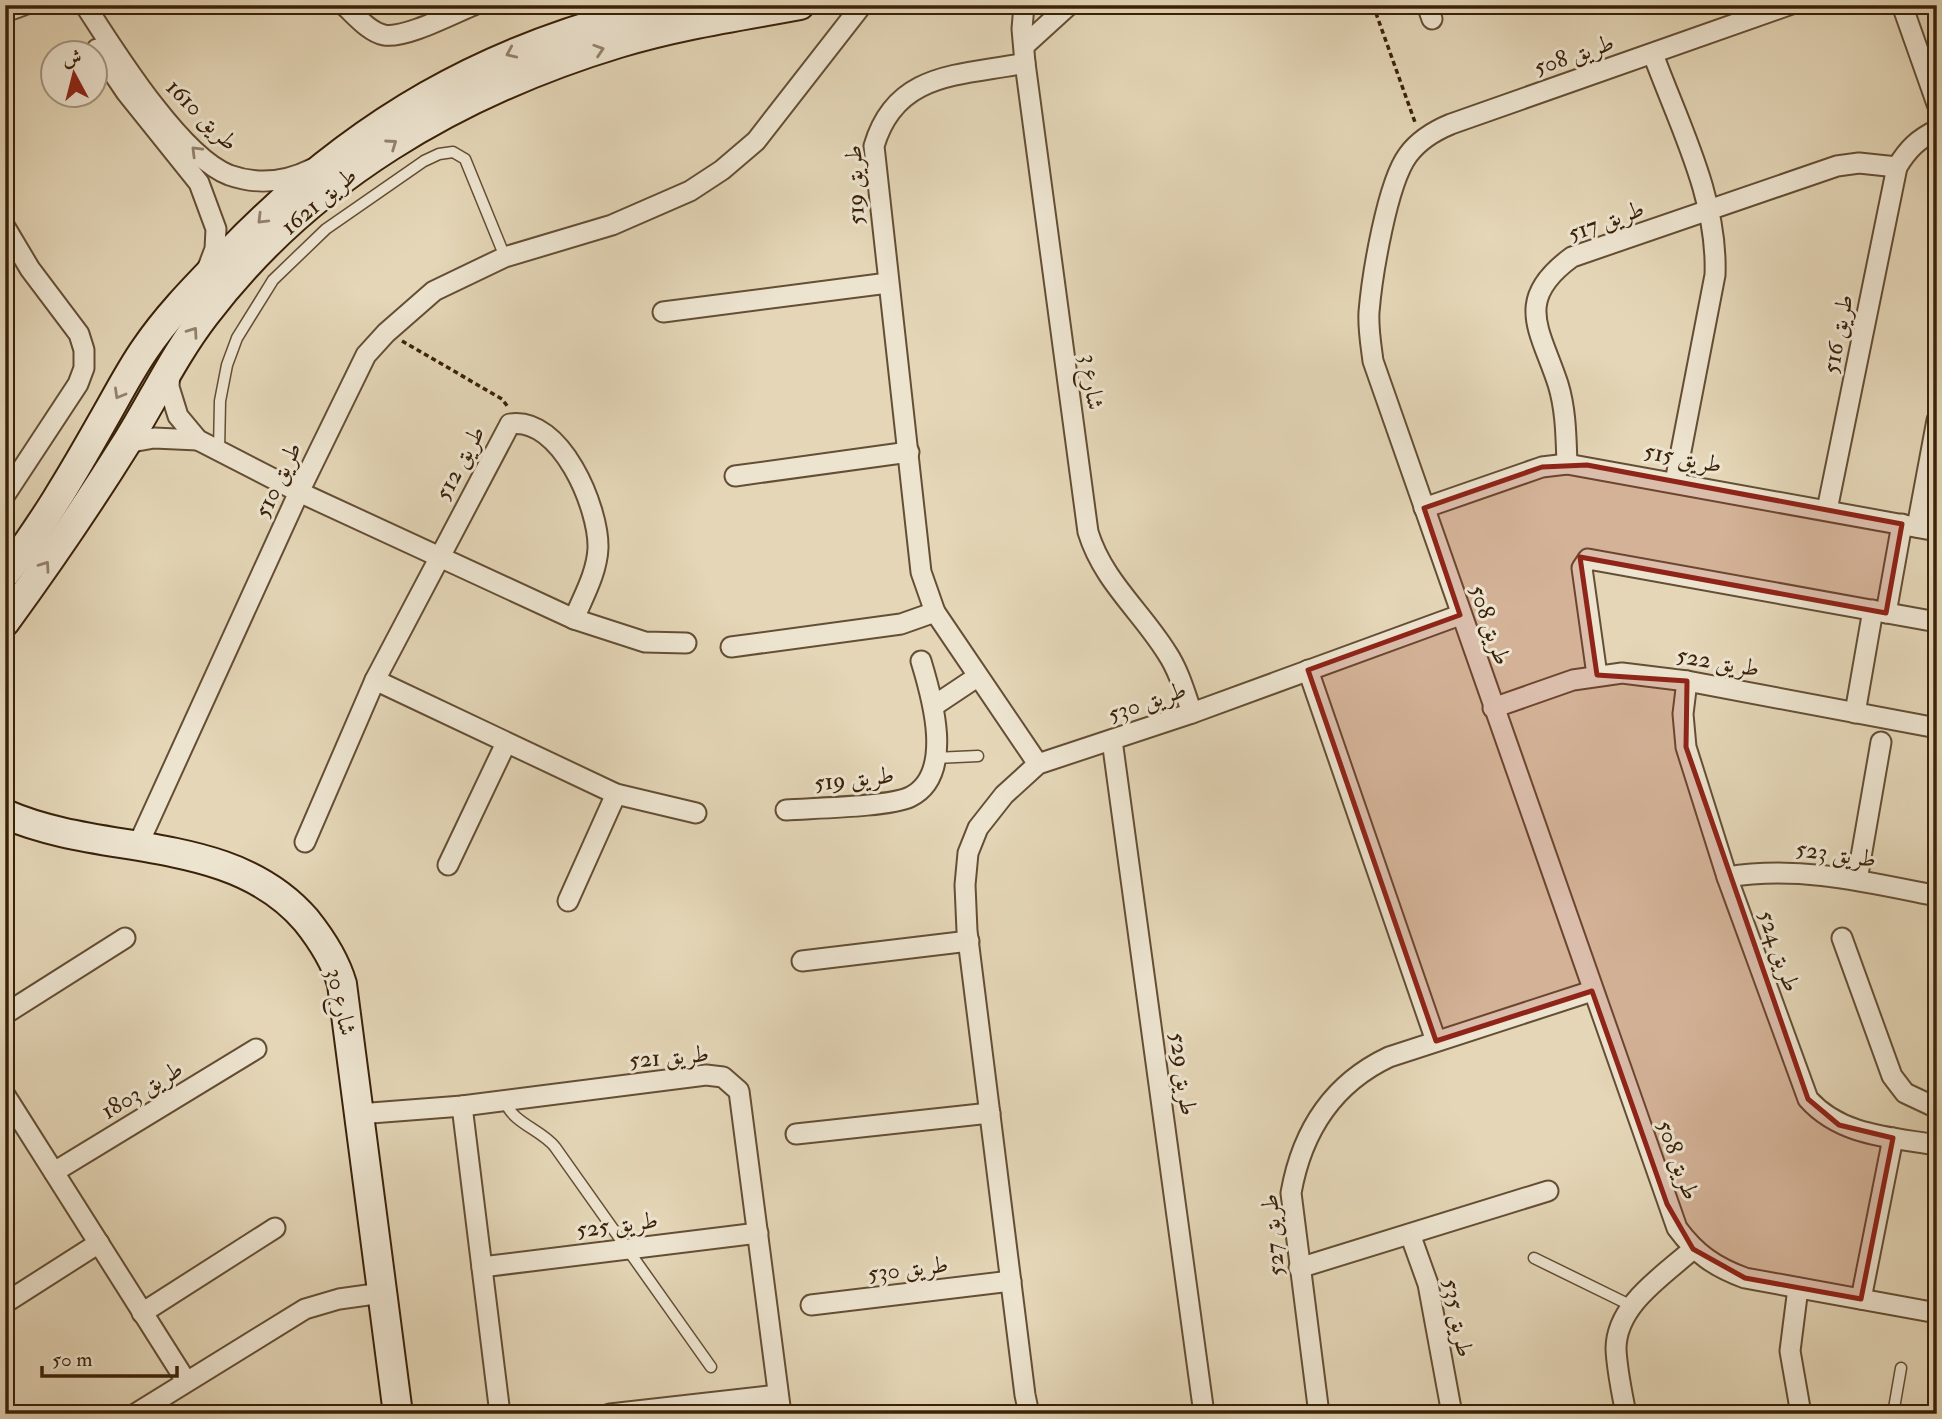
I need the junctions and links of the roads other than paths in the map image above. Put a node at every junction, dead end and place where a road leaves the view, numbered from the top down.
1 (24, 5) edge
2 (73, 5) edge
3 (85, 5) edge
4 (344, 5) edge
5 (474, 5) edge
6 (670, 5) edge
7 (800, 5) edge
8 (862, 5) edge
9 (1009, 5) edge
10 (1024, 5) edge
11 (1069, 5) edge
12 (1789, 5) edge
13 (1902, 5) edge
14 (5, 12) edge
15 (1024, 46) junction
16 (1653, 54) junction
17 (1937, 104) edge
18 (1937, 130) edge
19 (171, 137) junction
20 (326, 162) junction
21 (1897, 167) junction
22 (1710, 211) junction
23 (5, 227) edge
24 (505, 257) junction
25 (205, 278) junction
26 (888, 283) junction
27 (663, 312) dead end
28 (170, 371) junction
29 (1937, 420) edge
30 (198, 440) junction
31 (126, 443) junction
32 (219, 451) junction
33 (909, 452) junction
34 (1567, 464) junction
35 (735, 476) dead end
36 (1675, 482) junction
37 (299, 492) junction
38 (5, 495) edge
39 (1424, 508) junction
40 (1827, 510) junction
41 (1909, 525) junction
42 (1937, 531) edge
43 (439, 555) junction
44 (5, 575) edge
45 (1879, 611) junction
46 (935, 612) junction
47 (1460, 615) junction
48 (574, 619) junction
49 (5, 622) edge
50 (1937, 622) edge
51 (686, 643) dead end
52 (731, 648) dead end
53 (921, 661) dead end
54 (1308, 670) junction
55 (1597, 675) junction
56 (977, 677) junction
57 (375, 680) junction
58 (1687, 681) junction
59 (934, 705) junction
60 (1493, 708) junction
61 (1192, 713) junction
62 (1855, 713) junction
63 (1937, 728) edge
64 (1112, 740) junction
65 (1881, 742) dead end
66 (506, 743) junction
67 (978, 755) dead end
68 (935, 758) junction
69 (1038, 764) junction
70 (616, 794) junction
71 (786, 810) dead end
72 (696, 813) dead end
73 (5, 814) edge
74 (305, 842) dead end
75 (137, 847) junction
76 (448, 865) dead end
77 (1727, 877) junction
78 (1857, 880) junction
79 (1937, 896) edge
80 (568, 901) dead end
81 (1842, 938) dead end
82 (125, 939) dead end
83 (969, 941) junction
84 (802, 961) dead end
85 (1592, 990) junction
86 (5, 1014) edge
87 (1436, 1041) junction
88 (256, 1049) dead end
89 (505, 1100) junction
90 (7, 1103) edge
91 (462, 1106) junction
92 (1937, 1108) edge
93 (990, 1113) junction
94 (358, 1114) junction
95 (796, 1134) dead end
96 (1893, 1138) junction
97 (1937, 1145) edge
98 (54, 1172) junction
99 (1548, 1191) dead end
100 (275, 1228) dead end
101 (758, 1233) junction
102 (1410, 1234) junction
103 (99, 1243) junction
104 (628, 1248) junction
105 (1693, 1249) junction
106 (1534, 1258) dead end
107 (482, 1267) junction
108 (1299, 1268) junction
109 (1010, 1281) junction
110 (1798, 1288) junction
111 (382, 1293) junction
112 (1861, 1299) junction
113 (5, 1303) edge
114 (811, 1304) dead end
115 (1632, 1306) junction
116 (142, 1313) junction
117 (1937, 1314) edge
118 (711, 1367) dead end
119 (1901, 1368) dead end
120 (186, 1381) junction
121 (779, 1405) edge
122 (135, 1414) edge
123 (397, 1414) edge
124 (500, 1414) edge
125 (610, 1414) edge
126 (1030, 1414) edge
127 (1204, 1414) edge
128 (1319, 1414) edge
129 (1452, 1414) edge
130 (1626, 1414) edge
131 (1801, 1414) edge
132 (1893, 1414) edge

1 - 14 street
2 - 19 street, طريق 1610
3 - 19 street, طريق 1610
4 - 5 street
6 -> 20 street, طريق 1621
28 -> 7 street, طريق 1621
8 - 24 street, طريق 510
9 - 15 street, شارع 3
10 - 15 street, شارع 3
11 - 15 street
12 - 16 street, طريق 508
13 - 17 street
15 - 26 street, طريق 519
15 - 61 street, شارع 3
16 - 22 street
16 - 39 street, طريق 508
18 - 21 street, طريق 516
20 -> 19 street, طريق 1610
19 - 25 street, طريق 1610
20 -> 25 street, طريق 1621
21 - 22 street
21 - 40 street, طريق 516
22 - 34 street, طريق 517
22 - 36 street
23 - 38 street
24 - 32 lane
24 - 37 street, طريق 510
25 -> 44 street, طريق 1621
26 - 27 street
26 - 33 street, طريق 519
28 - 30 street
28 - 31 street, طريق 1621
29 - 41 street
30 - 31 street
30 - 32 street
49 -> 31 street, طريق 1621
32 - 37 street
33 - 35 street
33 - 46 street, طريق 519
34 - 36 street, طريق 515
34 - 39 street, طريق 515
36 - 40 street, طريق 515
37 - 43 street
37 - 75 street, طريق 510
39 - 47 street, طريق 508
40 - 41 street, طريق 515
41 - 42 street, طريق 515
41 - 45 street
43 - 48 street
43 - 48 street, طريق 512
43 - 57 street, طريق 512
45 - 50 street
45 - 55 street
45 - 62 street
46 - 52 street
46 - 56 street, طريق 519
47 - 54 street, طريق 530
47 - 60 street, طريق 508
48 - 51 street
53 - 59 street, طريق 519
54 - 61 street, طريق 530
54 - 87 street
55 - 58 street, طريق 522
55 - 60 street, طريق 522
56 - 59 street
56 - 69 street, طريق 519
57 - 66 street
57 - 74 street, طريق 512
58 - 62 street, طريق 522
58 - 77 street, طريق 524
59 - 68 street, طريق 519
60 - 85 street, طريق 508
61 - 64 street, طريق 530
62 - 63 street, طريق 522
64 - 69 street, طريق 530
64 - 127 street, طريق 529
65 - 78 street
66 - 70 street
66 - 76 street
67 - 68 lane
68 - 71 street, طريق 519
69 - 83 street, طريق 530
70 - 72 street
70 - 80 street
73 - 75 street, شارع 30
75 - 94 street, شارع 30
77 - 78 street, طريق 523
77 - 96 street, طريق 524
78 - 79 street, طريق 523
81 - 92 street
82 - 86 street
83 - 84 street
83 - 93 street, طريق 530
85 - 87 street, طريق 527
85 - 105 street, طريق 508
87 - 108 street, طريق 527
88 - 98 street, طريق 1803
89 - 91 street, طريق 521
89 - 101 street, طريق 521
89 - 104 lane
90 - 98 street
91 - 94 street, طريق 521
91 - 107 street
93 - 95 street
93 - 109 street, طريق 530
94 - 111 street, شارع 30
96 - 97 street, طريق 524
96 - 112 street
98 - 103 street
99 - 102 street
100 - 116 street
101 - 104 street, طريق 525
101 - 121 street, طريق 521
102 - 108 street
102 - 129 street, طريق 535
103 - 113 street
103 - 116 street
104 - 107 street, طريق 525
104 - 118 lane
105 - 110 street, طريق 508
105 - 115 street
106 - 115 lane
107 - 124 street
108 - 128 street, طريق 527
109 - 114 street, طريق 530
109 - 126 street, طريق 530
110 - 112 street, طريق 508
110 - 131 street
111 - 120 street
111 - 123 street, شارع 30
112 - 117 street, طريق 508
115 - 130 street
116 - 120 street
119 - 132 lane
120 - 122 street
121 - 125 street

